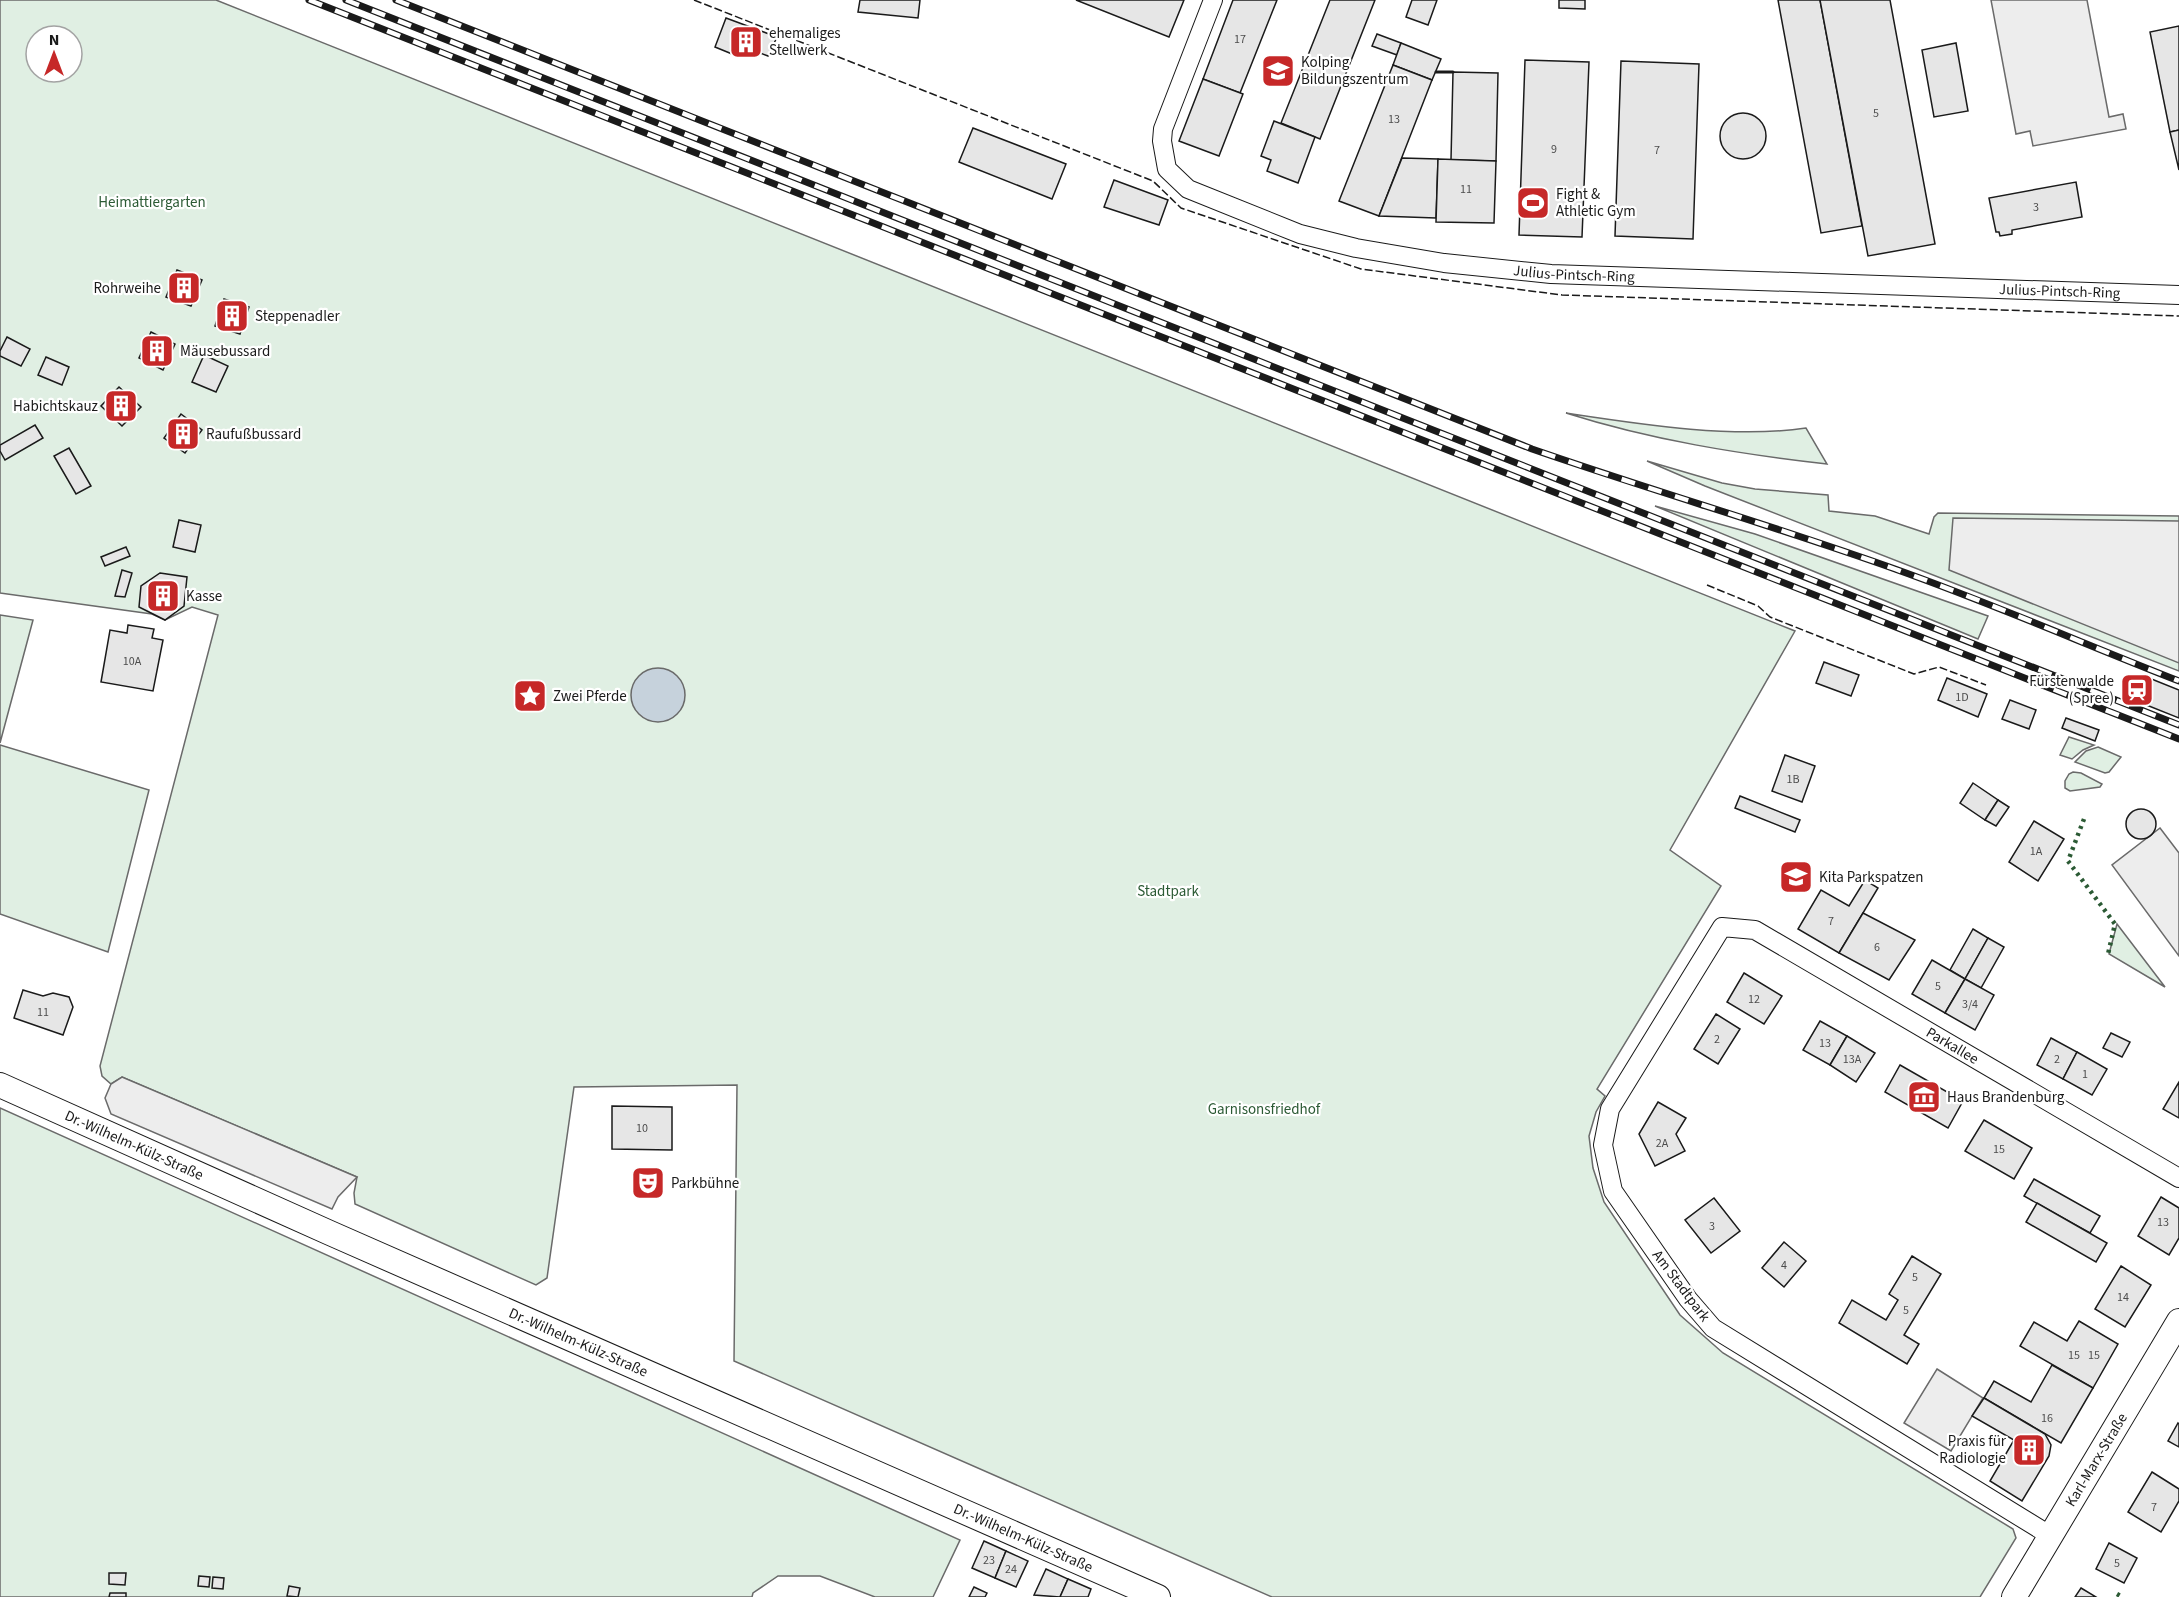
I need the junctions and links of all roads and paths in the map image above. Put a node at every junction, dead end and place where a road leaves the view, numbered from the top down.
1 (1213, 0) edge
2 (2179, 295) edge
3 (1722, 927) joint
4 (0, 1085) edge
5 (2179, 1178) edge
6 (2179, 1322) edge
7 (2051, 1536) junction
8 (1158, 1597) edge
9 (2014, 1597) edge

1 - 2 street, Julius-Pintsch-Ring
3 - 5 street, Parkallee
3 - 7 street, Am Stadtpark
4 - 8 main road, Dr.-Wilhelm-Külz-Straße
6 - 7 main road, Karl-Marx-Straße
7 - 9 main road, Karl-Marx-Straße

